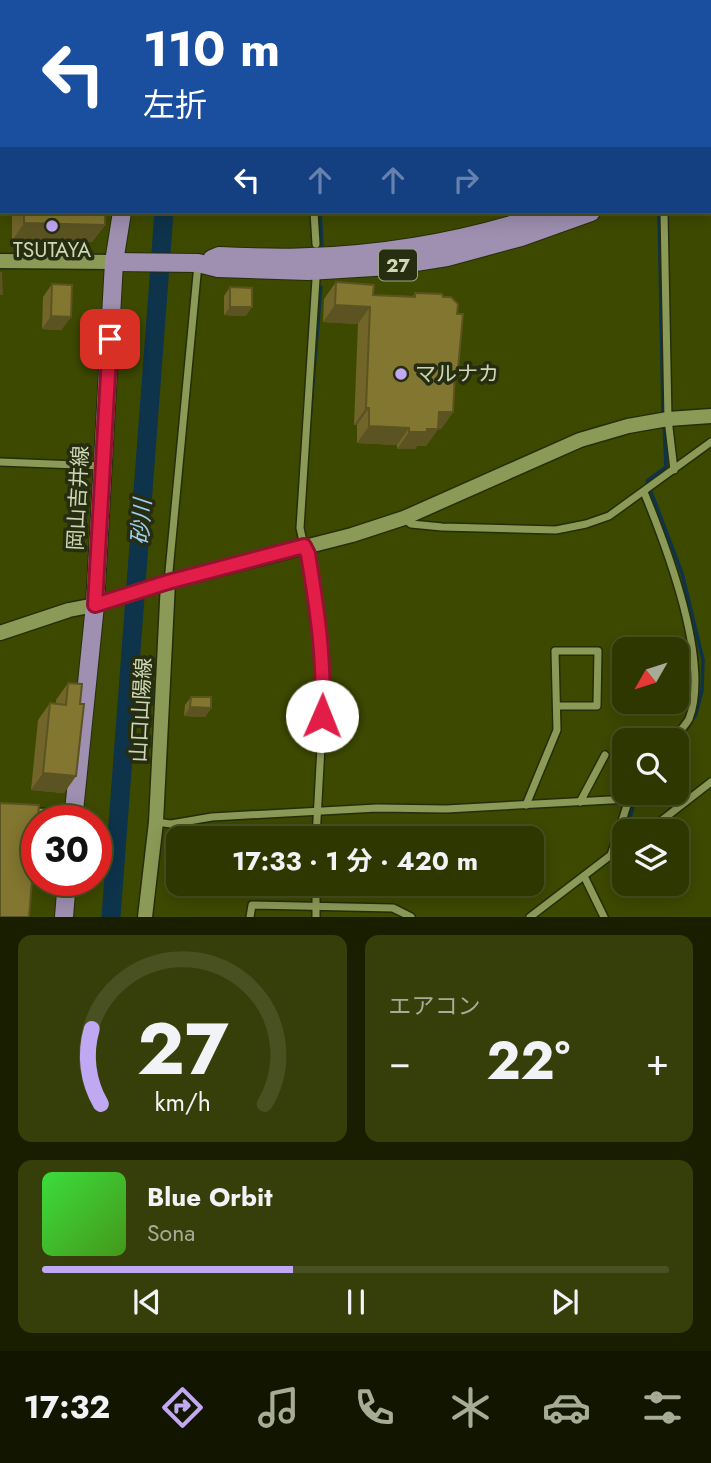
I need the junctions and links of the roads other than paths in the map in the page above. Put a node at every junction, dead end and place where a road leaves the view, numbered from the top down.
1 (110, 214) edge
2 (122, 214) edge
3 (314, 214) edge
4 (546, 214) edge
5 (585, 214) edge
6 (664, 214) edge
7 (316, 244) dead end
8 (0, 261) edge
9 (122, 262) junction
10 (198, 263) junction
11 (316, 279) dead end
12 (711, 416) edge
13 (668, 419) junction
14 (711, 442) edge
15 (0, 462) edge
16 (103, 466) junction
17 (674, 470) junction
18 (644, 492) junction
19 (404, 518) junction
20 (304, 546) junction
21 (162, 584) junction
22 (103, 602) junction
23 (0, 634) edge
24 (557, 706) junction
25 (682, 728) edge
26 (606, 755) dead end
27 (711, 782) edge
28 (612, 798) edge
29 (580, 802) junction
30 (526, 804) junction
31 (75, 805) edge
32 (627, 805) edge
33 (316, 813) junction
34 (663, 819) edge
35 (156, 822) junction
36 (316, 826) edge
37 (611, 855) joint
38 (584, 876) junction
39 (66, 896) edge
40 (316, 896) edge
41 (316, 906) junction
42 (64, 917) edge
43 (145, 917) edge
44 (250, 917) edge
45 (316, 917) edge
46 (411, 917) edge
47 (530, 917) edge
48 (604, 917) edge

1 - 9 main road
2 - 9 main road
3 - 7 street
4 - 10 main road, 27
5 - 10 main road, 27
6 - 13 street
8 - 9 street
9 - 10 main road, 27
9 - 16 main road, 岡山吉井線
10 - 21 street
11 - 20 street
12 - 13 street
13 - 17 street
13 - 19 street
14 - 17 street
15 - 16 street
16 - 22 main road, 岡山吉井線
17 - 18 street
18 - 19 street
18 - 25 street
19 - 20 street
20 - 21 street
20 - 33 street
21 - 22 street
21 - 35 street, 山口山陽線
22 - 23 street
22 - 31 main road, 岡山吉井線
24 - 24 street
24 - 30 street
26 - 29 street
27 - 34 street
28 - 29 street
29 - 30 street
30 - 33 street
32 - 37 street
33 - 35 street
33 - 36 street
35 - 43 street, 山口山陽線
37 - 38 street
38 - 47 street
38 - 48 street
39 - 42 main road
40 - 41 street
41 - 44 street
41 - 45 street
41 - 46 street

